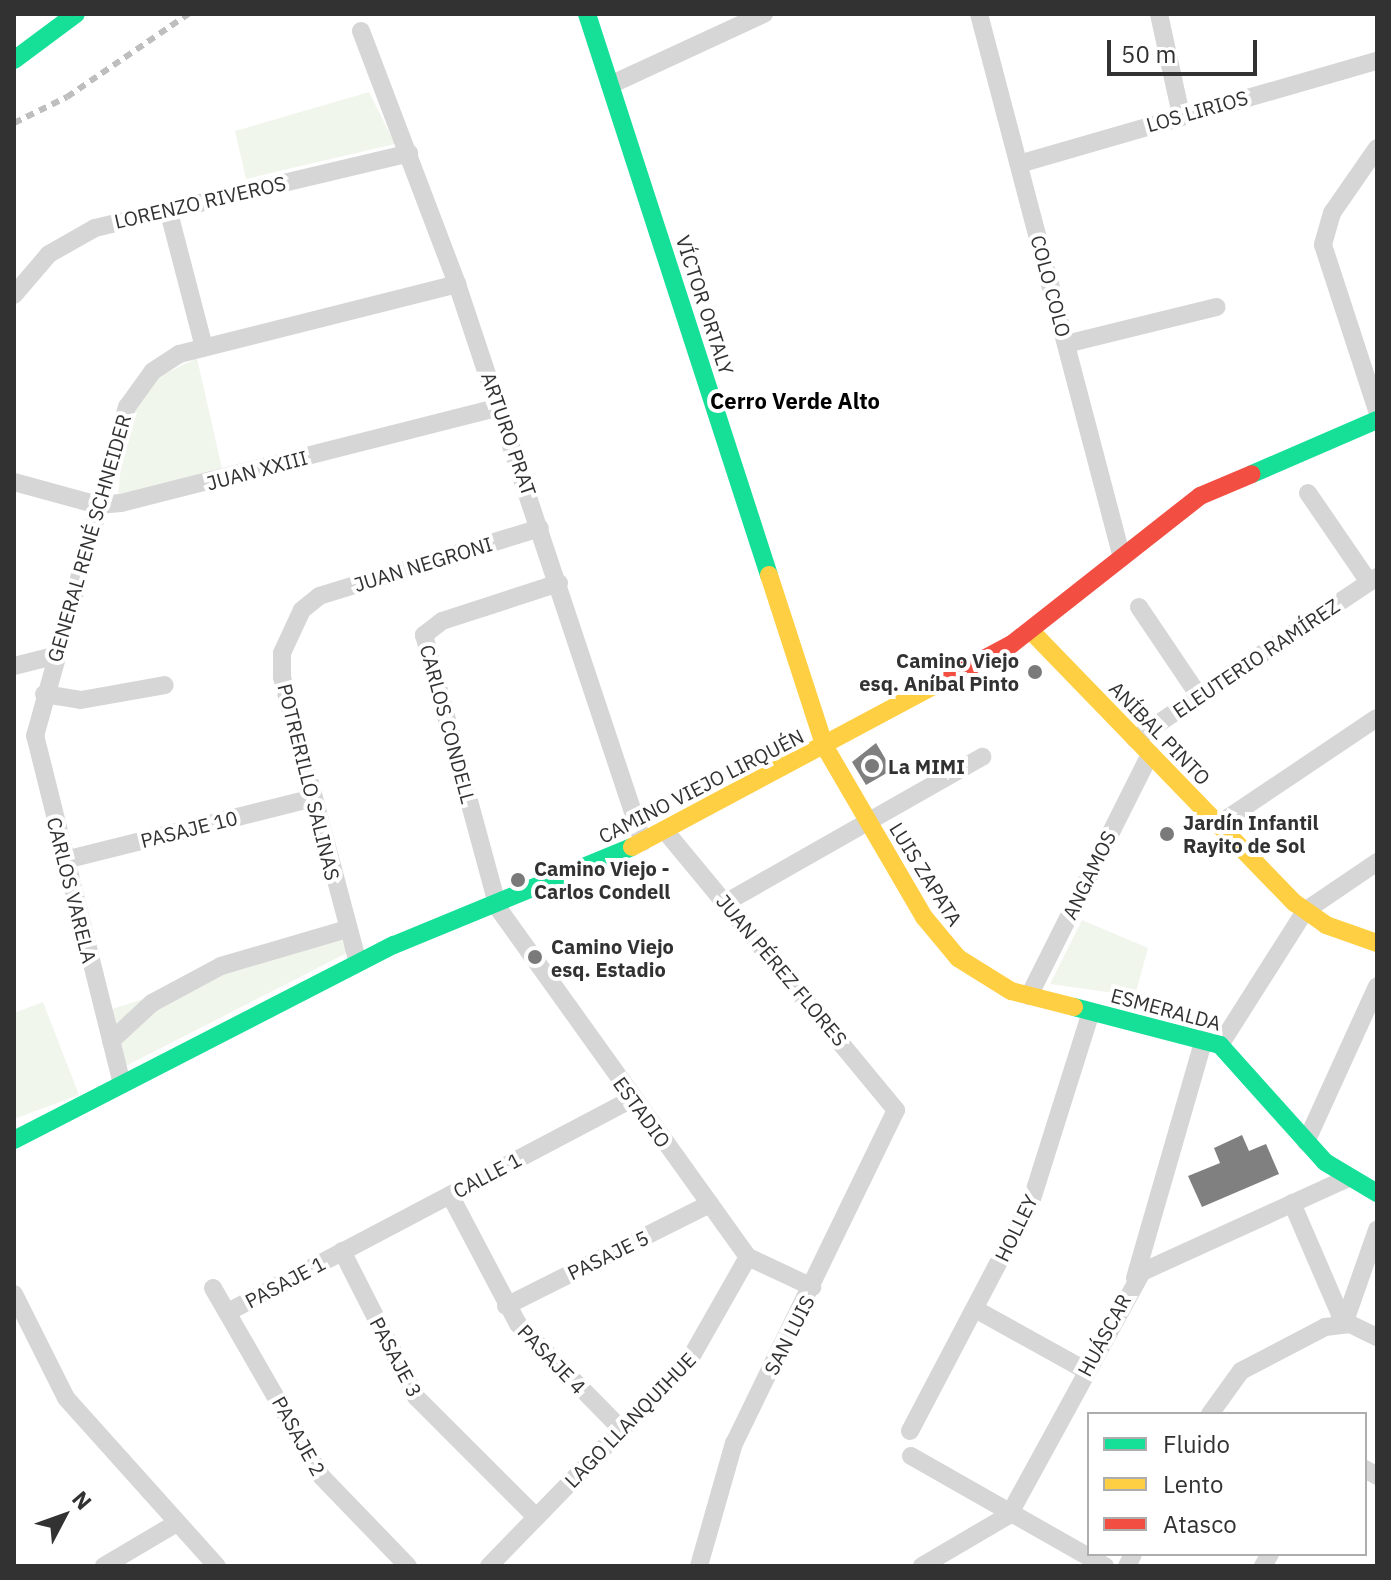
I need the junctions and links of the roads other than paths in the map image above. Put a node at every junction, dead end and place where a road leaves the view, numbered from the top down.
1 (76, 14) edge
2 (587, 14) edge
3 (764, 14) edge
4 (979, 14) edge
5 (1159, 14) edge
6 (361, 31) dead end
7 (14, 60) edge
8 (1377, 61) edge
9 (610, 85) junction
10 (1181, 115) junction
11 (1377, 148) edge
12 (409, 153) junction
13 (1019, 164) junction
14 (168, 209) junction
15 (457, 284) junction
16 (14, 295) edge
17 (1217, 307) dead end
18 (1066, 344) junction
19 (204, 347) junction
20 (500, 407) junction
21 (1377, 410) edge
22 (1377, 420) edge
23 (14, 482) edge
24 (1308, 493) dead end
25 (98, 505) junction
26 (540, 528) junction
27 (1122, 558) junction
28 (1373, 580) edge
29 (559, 583) junction
30 (307, 603) joint
31 (1139, 607) dead end
32 (1031, 631) junction
33 (54, 656) junction
34 (14, 666) edge
35 (165, 685) dead end
36 (44, 694) junction
37 (1199, 696) junction
38 (1377, 718) edge
39 (1135, 739) junction
40 (825, 747) junction
41 (1150, 754) junction
42 (982, 757) dead end
43 (313, 798) junction
44 (869, 822) junction
45 (1219, 824) junction
46 (666, 832) junction
47 (643, 842) junction
48 (65, 860) junction
49 (1377, 862) edge
50 (725, 903) junction
51 (498, 908) junction
52 (1305, 911) junction
53 (347, 929) junction
54 (1377, 943) edge
55 (358, 963) junction
56 (1377, 986) edge
57 (1029, 996) junction
58 (1091, 1012) junction
59 (111, 1041) junction
60 (1212, 1042) junction
61 (122, 1084) junction
62 (632, 1099) junction
63 (896, 1110) joint
64 (14, 1140) edge
65 (1306, 1142) junction
66 (1348, 1178) junction
67 (1377, 1193) edge
68 (450, 1195) junction
69 (1292, 1203) junction
70 (710, 1204) junction
71 (1377, 1230) edge
72 (342, 1251) junction
73 (748, 1257) junction
74 (1134, 1280) junction
75 (812, 1287) junction
76 (213, 1288) dead end
77 (14, 1294) edge
78 (506, 1306) junction
79 (975, 1309) junction
80 (228, 1312) junction
81 (1344, 1324) junction
82 (1377, 1337) edge
83 (1085, 1370) junction
84 (1211, 1412) edge
85 (622, 1430) junction
86 (910, 1431) dead end
87 (911, 1456) dead end
88 (1009, 1515) junction
89 (536, 1517) junction
90 (175, 1524) junction
91 (104, 1566) edge
92 (217, 1566) edge
93 (408, 1566) edge
94 (489, 1566) edge
95 (699, 1566) edge
96 (922, 1566) edge
97 (1105, 1566) edge

1 - 7 street
2 - 9 street, VÍCTOR ORTALY
3 - 9 street
4 - 13 street, COLO COLO
5 - 10 street
6 - 12 street, ARTURO PRAT
8 - 10 street, LOS LIRIOS
9 - 40 street, VÍCTOR ORTALY
10 - 13 street, LOS LIRIOS
11 - 21 street
12 - 14 street, LORENZO RIVEROS
12 - 15 street, ARTURO PRAT
13 - 18 street, COLO COLO
14 - 16 street, LORENZO RIVEROS
14 - 19 street
15 - 19 street, GENERAL RENÉ SCHNEIDER
15 - 20 street, ARTURO PRAT
17 - 18 street
18 - 27 street, COLO COLO
19 - 25 street, GENERAL RENÉ SCHNEIDER
20 - 25 street, JUAN XXIII
20 - 26 street, ARTURO PRAT
22 - 27 street, CAMINO VIEJO LIRQUÉN
23 - 25 street, JUAN XXIII
24 - 28 street
25 - 33 street, GENERAL RENÉ SCHNEIDER
26 - 29 street, ARTURO PRAT
26 - 30 street, JUAN NEGRONI
27 - 32 street, CAMINO VIEJO LIRQUÉN
28 - 37 street, ELEUTERIO RAMÍREZ
29 - 47 street, ARTURO PRAT
29 - 51 street, CARLOS CONDELL
30 - 43 street, POTRERILLO SALINAS
31 - 37 street
32 - 39 street, ANÍBAL PINTO
32 - 40 street, CAMINO VIEJO LIRQUÉN
33 - 34 street
33 - 36 street, GENERAL RENÉ SCHNEIDER
35 - 36 street
36 - 48 street, CARLOS VARELA
37 - 39 street, ELEUTERIO RAMÍREZ
38 - 45 street
39 - 41 street, ANÍBAL PINTO
40 - 44 street, LUIS ZAPATA
40 - 46 street, CAMINO VIEJO LIRQUÉN
41 - 45 street, ANÍBAL PINTO
41 - 57 street, ANGAMOS
42 - 44 street, LUIS ZAPATA
43 - 48 street, PASAJE 10
43 - 53 street, POTRERILLO SALINAS
44 - 50 street, LUIS ZAPATA
44 - 57 street, LUIS ZAPATA
45 - 52 street, ANÍBAL PINTO
46 - 47 street, CAMINO VIEJO LIRQUÉN
46 - 50 street, JUAN PÉREZ FLORES
47 - 51 street, CAMINO VIEJO LIRQUÉN
48 - 59 street, CARLOS VARELA
49 - 52 street
50 - 63 street, JUAN PÉREZ FLORES
51 - 55 street, CAMINO VIEJO LIRQUÉN
51 - 62 street, ESTADIO
52 - 54 street, ANÍBAL PINTO
52 - 60 street
53 - 55 street, POTRERILLO SALINAS
53 - 59 street
55 - 61 street, CAMINO VIEJO LIRQUÉN
56 - 65 street
57 - 58 street, ESMERALDA
58 - 60 street, ESMERALDA
58 - 79 street, HOLLEY
59 - 61 street, CARLOS VARELA
60 - 65 street, ESMERALDA
60 - 74 street
61 - 64 street, CAMINO VIEJO LIRQUÉN
62 - 68 street, CALLE 1
62 - 70 street, ESTADIO
63 - 75 street, SAN LUIS
65 - 66 street, ESMERALDA
66 - 67 street, ESMERALDA
66 - 69 street, HUÁSCAR
68 - 72 street, CALLE 1
68 - 78 street, PASAJE 4
69 - 74 street, HUÁSCAR
69 - 81 street
70 - 73 street, ESTADIO
70 - 78 street, PASAJE 5
71 - 81 street
72 - 80 street, PASAJE 1
72 - 89 street, PASAJE 3
73 - 75 street, ESTADIO
73 - 85 street, LAGO LLANQUIHUE
74 - 83 street, HUÁSCAR
75 - 95 street, SAN LUIS
76 - 80 street, PASAJE 2
77 - 90 street
78 - 85 street, PASAJE 4
79 - 83 street
79 - 86 street, HOLLEY
80 - 93 street, PASAJE 2
81 - 82 street
81 - 84 street
83 - 88 street, HUÁSCAR
85 - 89 street, LAGO LLANQUIHUE
87 - 88 street
88 - 96 street
88 - 97 street
89 - 94 street, LAGO LLANQUIHUE
90 - 91 street
90 - 92 street

